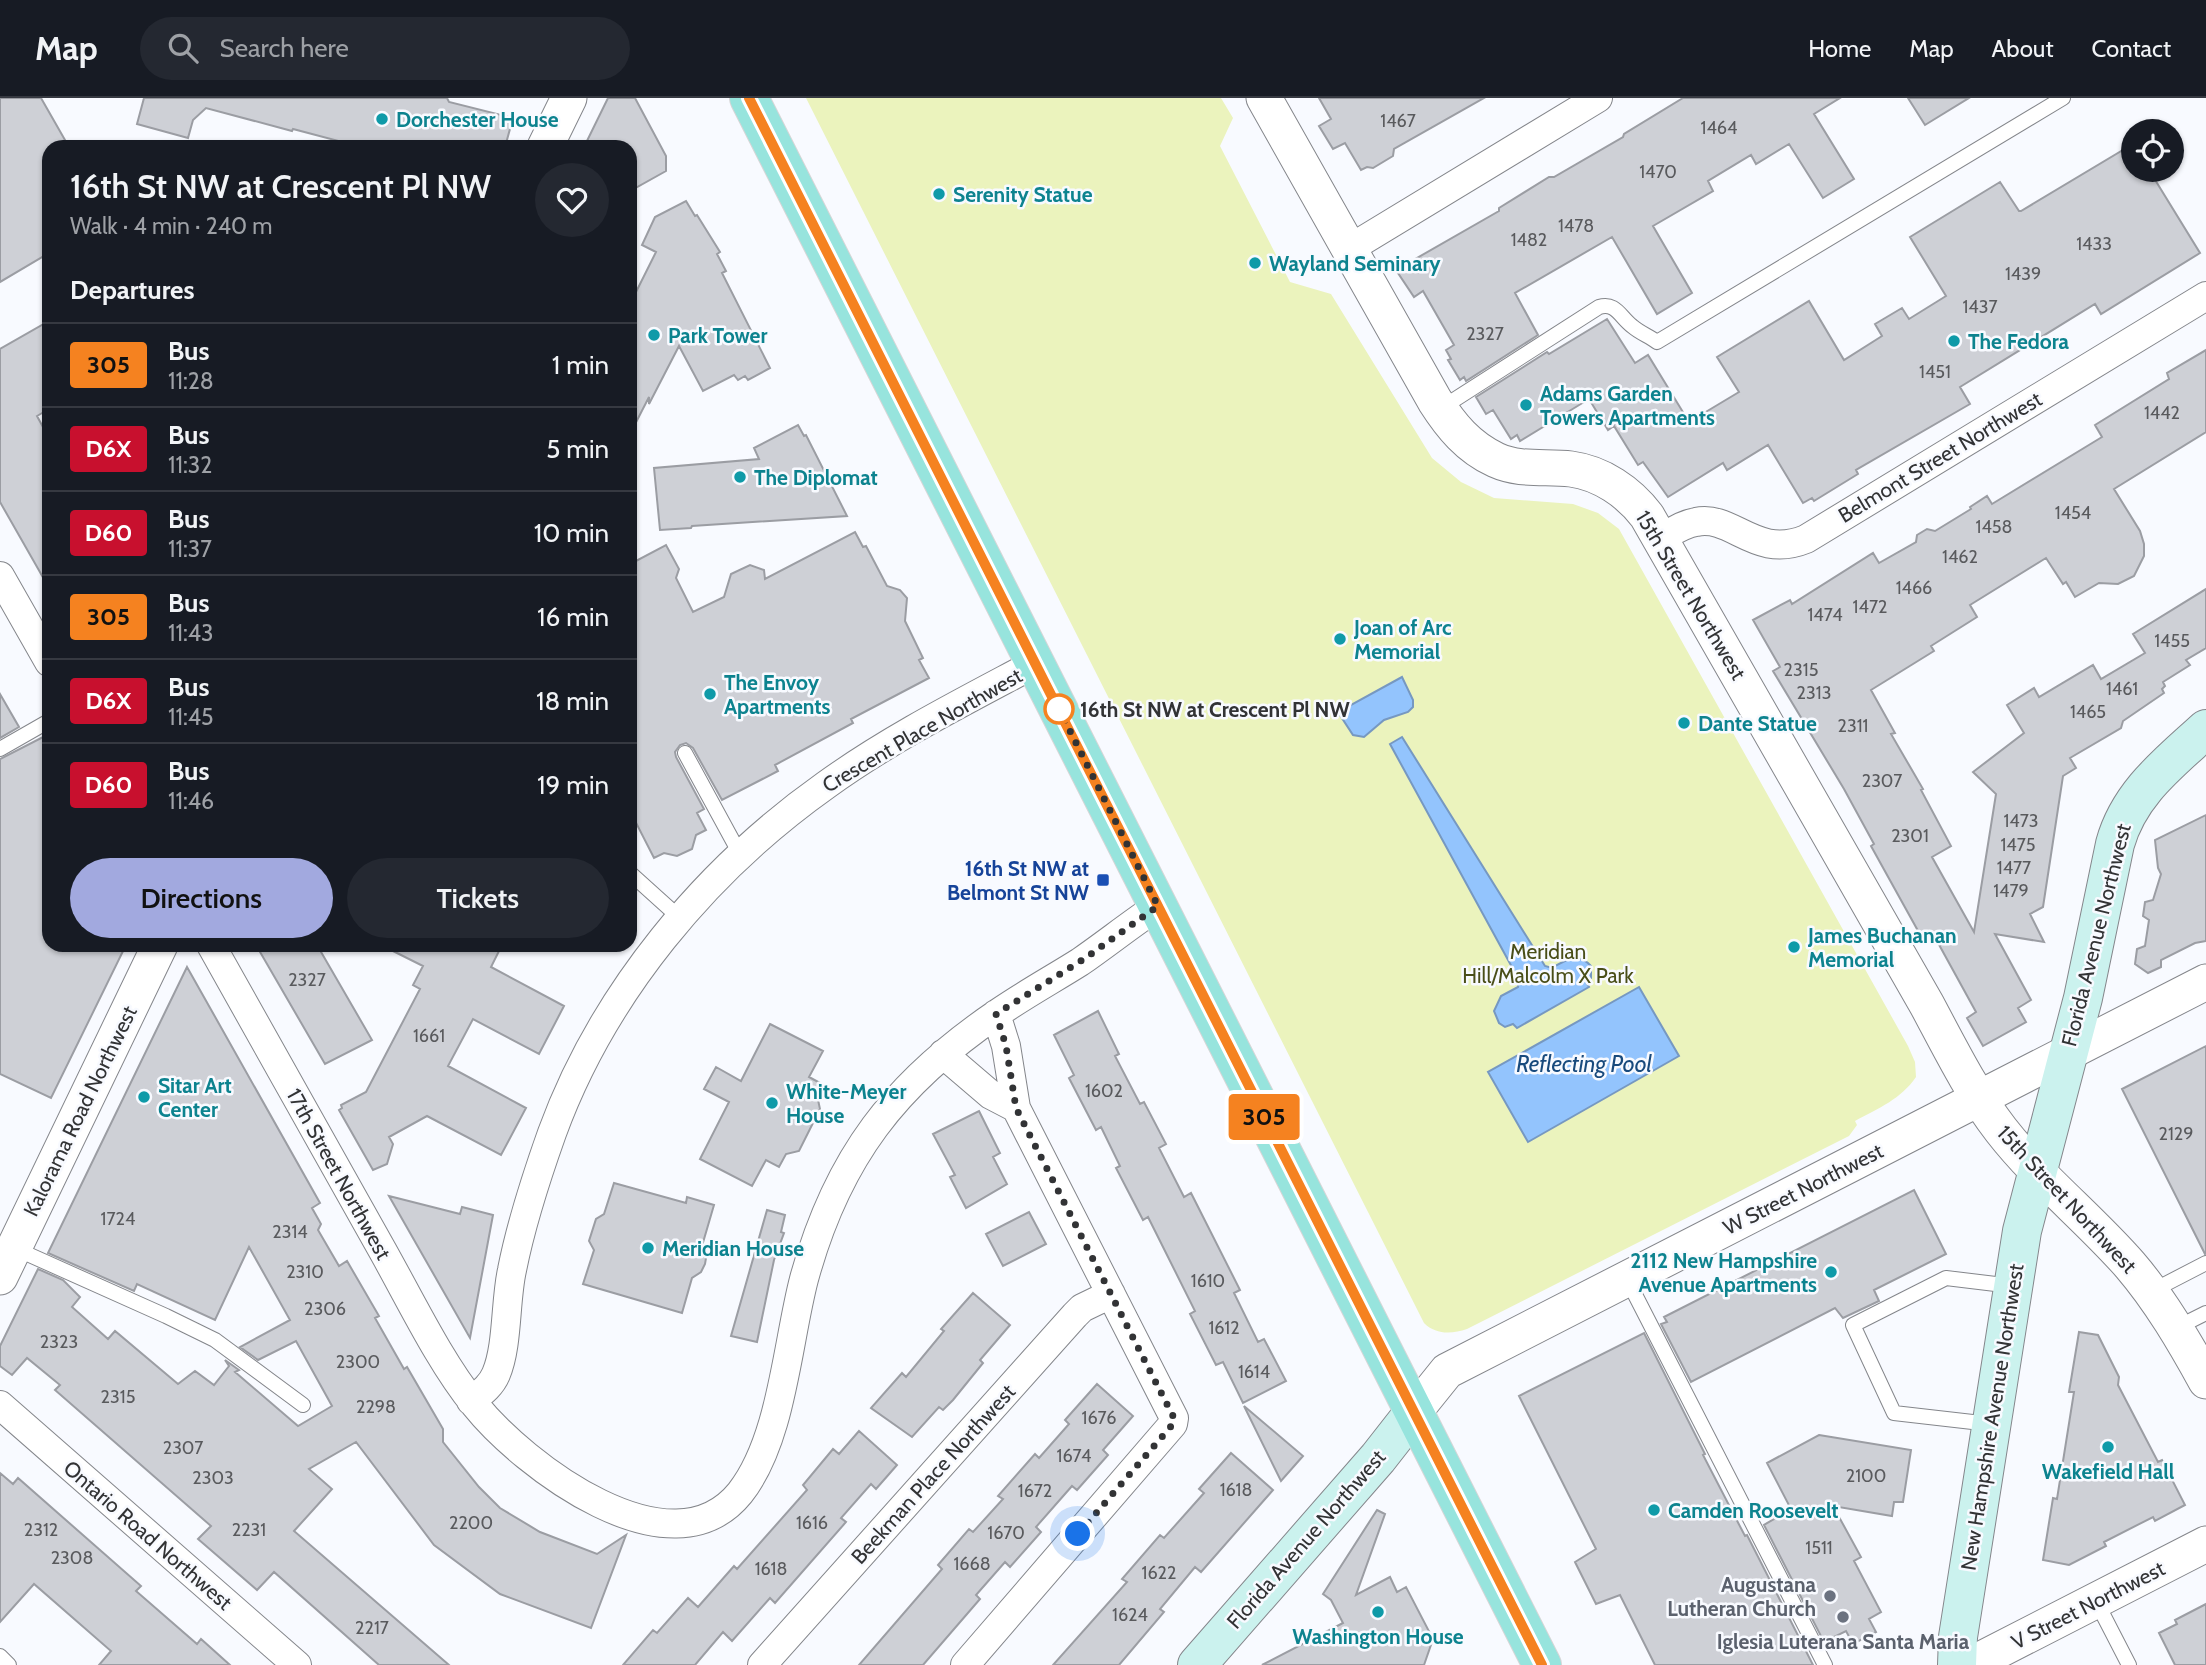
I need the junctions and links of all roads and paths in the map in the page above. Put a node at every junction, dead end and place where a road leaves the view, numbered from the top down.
1 (569, 98) edge
2 (750, 98) edge
3 (1264, 98) edge
4 (1598, 98) edge
5 (2063, 98) edge
6 (548, 140) edge
7 (1349, 249) junction
8 (2206, 296) edge
9 (1440, 409) junction
10 (1661, 538) junction
11 (0, 576) edge
12 (42, 650) edge
13 (1036, 663) junction
14 (42, 725) edge
15 (2206, 729) edge
16 (0, 749) edge
17 (685, 753) dead end
18 (740, 854) junction
19 (637, 879) edge
20 (1158, 906) junction
21 (681, 919) junction
22 (157, 952) edge
23 (215, 952) edge
24 (2206, 982) edge
25 (996, 1014) junction
26 (2068, 1052) junction
27 (943, 1054) junction
28 (1979, 1099) junction
29 (1016, 1108) junction
30 (2038, 1170) junction
31 (7, 1263) edge
32 (2206, 1263) edge
33 (1627, 1279) junction
34 (2012, 1286) junction
35 (2151, 1292) junction
36 (1111, 1294) junction
37 (2191, 1321) edge
38 (2206, 1381) edge
39 (471, 1401) junction
40 (0, 1405) edge
41 (303, 1405) dead end
42 (1414, 1412) junction
43 (1991, 1424) junction
44 (2206, 1544) edge
45 (2096, 1601) junction
46 (0, 1657) edge
47 (9, 1665) edge
48 (297, 1665) edge
49 (762, 1665) edge
50 (965, 1665) edge
51 (1196, 1665) edge
52 (1542, 1665) edge
53 (1825, 1665) edge
54 (1957, 1665) edge
55 (1970, 1665) edge
56 (2129, 1665) edge

1 - 6 street
2 - 13 main road
3 - 7 street, 15th Street Northwest
4 - 7 street
5 - 9 lane
7 - 9 street, 15th Street Northwest
8 - 10 street, Belmont Street Northwest
9 - 10 street, 15th Street Northwest
10 - 28 street, 15th Street Northwest
11 - 12 street
13 - 18 street, Crescent Place Northwest
13 - 20 main road
14 - 16 lane
15 - 26 main road, Florida Avenue Northwest
17 - 18 lane
18 - 21 street, Crescent Place Northwest
19 - 21 lane
20 - 25 street
20 - 42 main road
21 - 39 street, Crescent Place Northwest
22 - 31 street, Kalorama Road Northwest
23 - 39 street, 17th Street Northwest
24 - 26 street, W Street Northwest
25 - 27 street
25 - 29 street
26 - 28 street, W Street Northwest
26 - 30 main road, Florida Avenue Northwest
27 - 29 street
27 - 39 street
28 - 30 street, 15th Street Northwest
28 - 33 street, W Street Northwest
29 - 36 street
30 - 34 main road, New Hampshire Avenue Northwest
30 - 35 street, 15th Street Northwest
31 - 41 lane
32 - 35 lane
33 - 42 street, W Street Northwest
33 - 53 lane
34 - 43 main road, New Hampshire Avenue Northwest
34 - 43 lane
35 - 37 street, 15th Street Northwest
36 - 49 street, Beekman Place Northwest
36 - 50 street
37 - 38 street, 15th Street Northwest
40 - 48 street, Ontario Road Northwest
42 - 51 main road, Florida Avenue Northwest
42 - 52 main road
43 - 54 main road, New Hampshire Avenue Northwest
44 - 45 street, V Street Northwest
45 - 55 street, V Street Northwest
45 - 56 lane
46 - 47 lane

